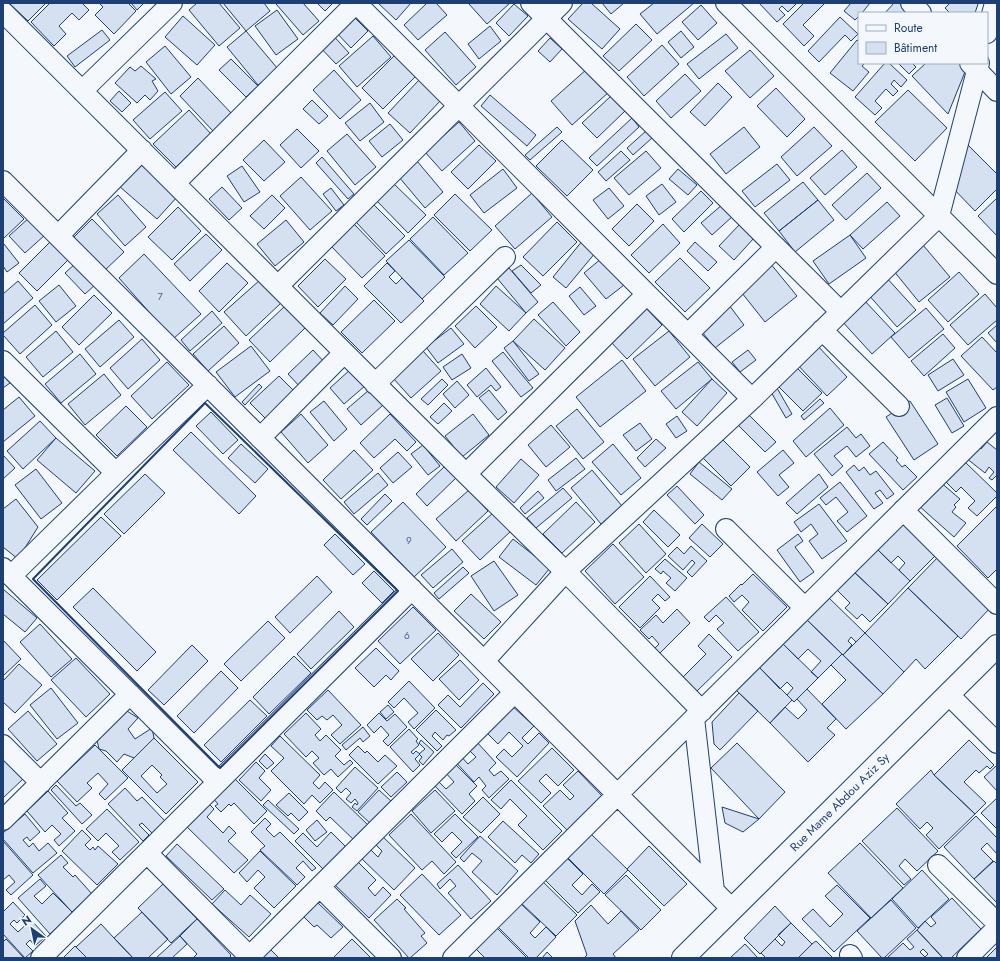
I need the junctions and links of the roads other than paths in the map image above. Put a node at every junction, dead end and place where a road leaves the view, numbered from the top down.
1 (172, 3) edge
2 (356, 3) edge
3 (532, 3) edge
4 (562, 3) edge
5 (726, 3) edge
6 (911, 3) edge
7 (995, 3) edge
8 (3, 12) edge
9 (920, 12) edge
10 (547, 18) junction
11 (988, 29) edge
12 (975, 65) edge
13 (82, 90) junction
14 (997, 91) edge
15 (459, 106) junction
16 (142, 150) junction
17 (3, 181) edge
18 (175, 184) junction
19 (939, 216) junction
20 (58, 236) junction
21 (776, 247) junction
22 (505, 257) dead end
23 (997, 274) edge
24 (278, 286) junction
25 (647, 294) junction
26 (841, 312) junction
27 (822, 330) junction
28 (688, 334) junction
29 (344, 353) junction
30 (3, 361) edge
31 (375, 384) junction
32 (208, 385) junction
33 (752, 399) junction
34 (899, 406) dead end
35 (997, 417) edge
36 (260, 438) junction
37 (116, 473) junction
38 (466, 474) junction
39 (903, 510) junction
40 (726, 529) dead end
41 (566, 571) junction
42 (7, 572) edge
43 (412, 589) junction
44 (997, 604) edge
45 (805, 608) junction
46 (997, 646) edge
47 (484, 661) junction
48 (515, 692) junction
49 (130, 694) junction
50 (948, 694) junction
51 (698, 714) junction
52 (997, 743) edge
53 (3, 745) edge
54 (218, 782) junction
55 (41, 783) junction
56 (617, 795) junction
57 (3, 820) edge
58 (147, 853) junction
59 (938, 865) dead end
60 (320, 886) junction
61 (714, 891) junction
62 (732, 909) junction
63 (997, 924) edge
64 (997, 928) edge
65 (249, 957) edge
66 (41, 958) edge
67 (392, 958) edge
68 (453, 958) edge
69 (683, 958) edge
70 (967, 958) edge

1 - 13 street
2 - 15 street
2 - 18 street
3 - 10 street
4 - 10 street
5 - 19 street
6 - 9 street
7 - 11 street
8 - 13 street
10 - 15 street
10 - 21 street
12 - 14 street
12 - 19 street
13 - 16 street
15 - 24 street
15 - 25 street
16 - 18 street
16 - 20 street
17 - 20 street
18 - 24 street
19 - 23 street
19 - 26 street
20 - 32 street
21 - 26 street
21 - 28 street
22 - 31 street
24 - 29 street
25 - 28 street
25 - 38 street
26 - 27 street
27 - 33 street
27 - 34 street
28 - 33 street
29 - 31 street
29 - 36 street
30 - 37 street
31 - 38 street
32 - 36 street
32 - 37 street
33 - 41 street
35 - 39 street
36 - 43 street
37 - 42 street
38 - 41 street
39 - 44 street
39 - 45 street
40 - 45 street
41 - 47 street
41 - 51 street
42 - 49 street
43 - 47 street
43 - 54 street
45 - 51 street
46 - 50 street, Rue Mame Abdou Aziz Sy
47 - 48 street
48 - 56 street
48 - 60 street
49 - 54 street
49 - 55 street
50 - 52 street
50 - 62 street, Rue Mame Abdou Aziz Sy
51 - 56 street
51 - 61 street
53 - 55 street
54 - 58 street
55 - 57 street
56 - 61 street
56 - 68 street
58 - 65 street
58 - 66 street
59 - 63 street
60 - 65 street
60 - 67 street
61 - 62 street
62 - 69 street, Rue Mame Abdou Aziz Sy
64 - 70 street

